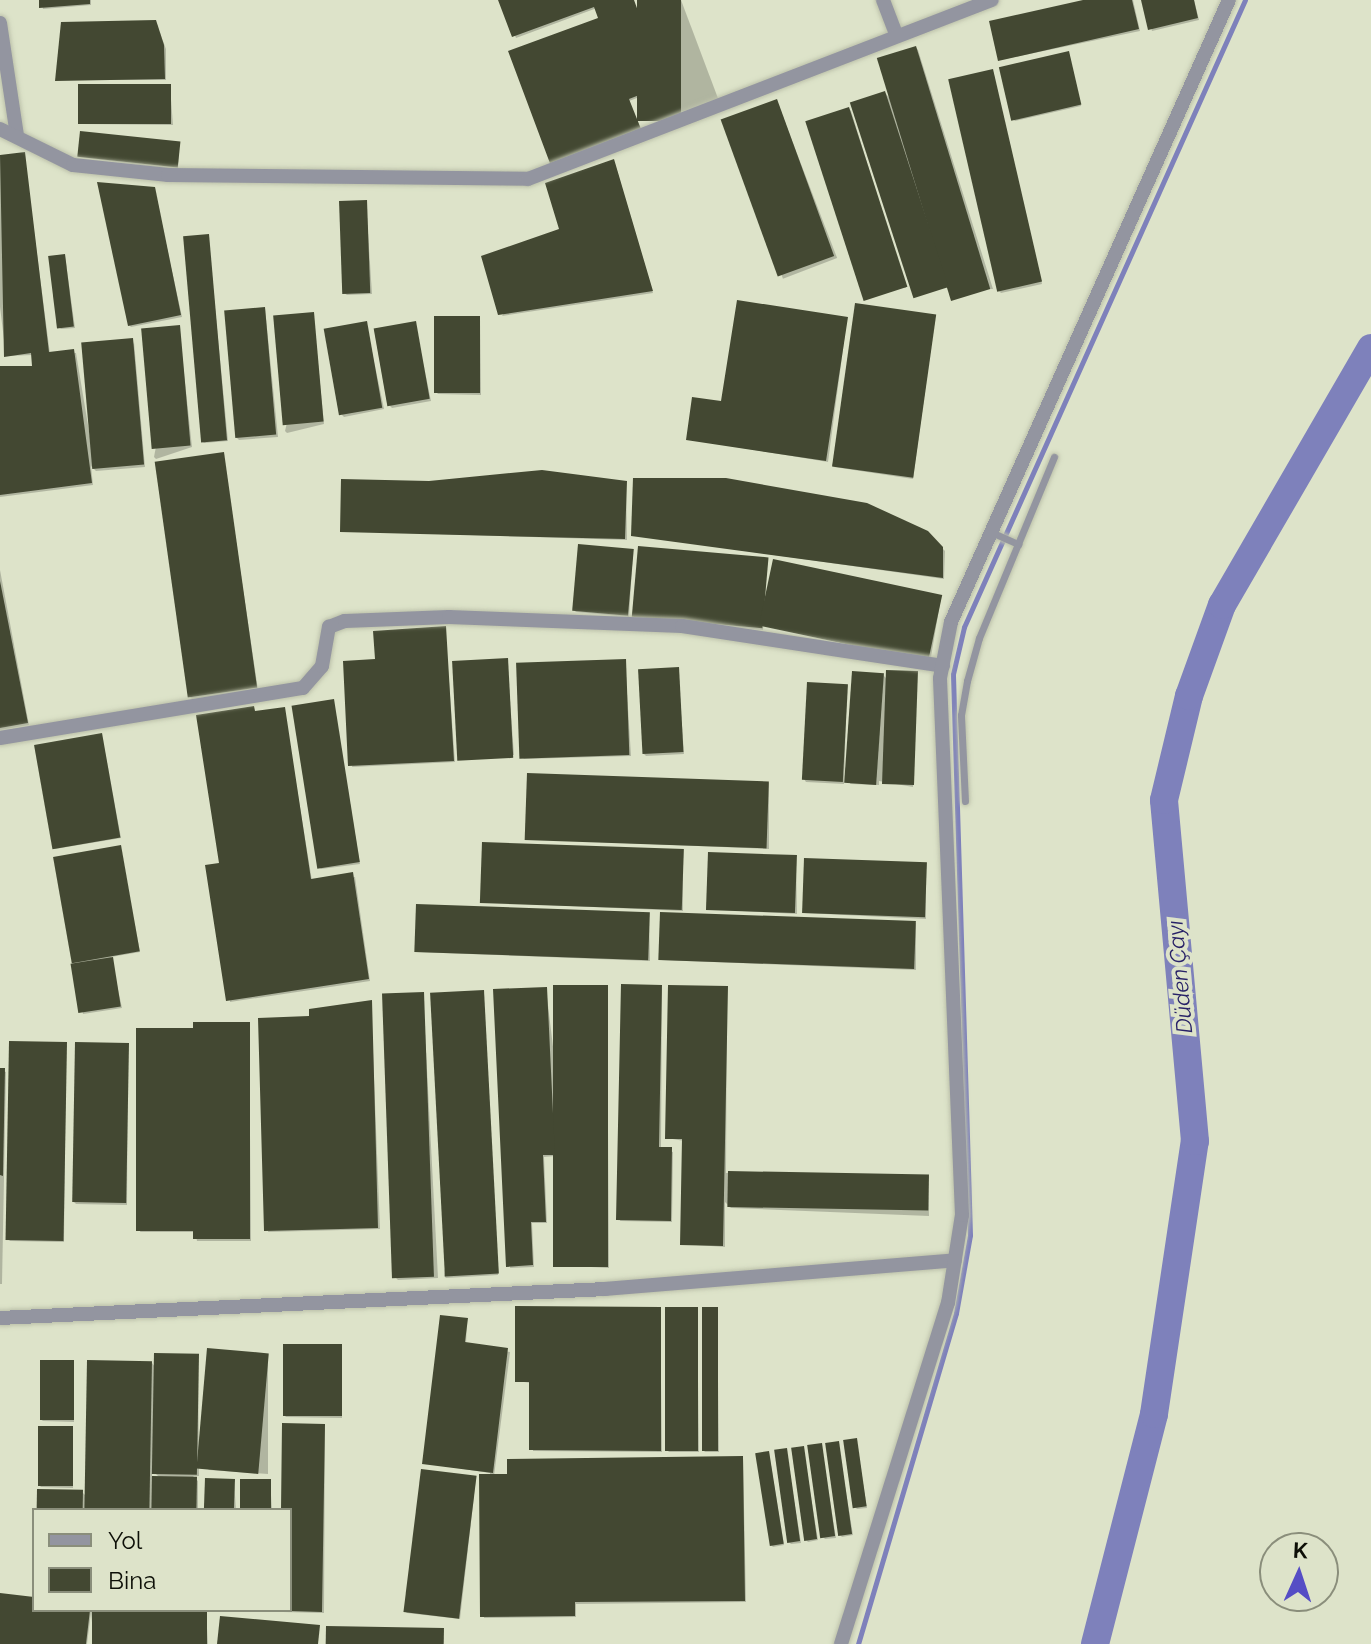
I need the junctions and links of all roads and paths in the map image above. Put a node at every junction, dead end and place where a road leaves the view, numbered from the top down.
1 (883, 0) edge
2 (992, 0) edge
3 (1229, 0) edge
4 (0, 23) edge
5 (896, 34) junction
6 (0, 129) edge
7 (17, 136) junction
8 (1054, 457) dead end
9 (992, 533) junction
10 (1014, 543) junction
11 (943, 666) junction
12 (0, 738) edge
13 (965, 801) dead end
14 (955, 1260) junction
15 (0, 1318) edge
16 (841, 1644) edge

1 - 5 street
2 - 5 street
3 - 9 street
4 - 7 street
5 - 7 street
6 - 7 street
8 - 10 lane
9 - 10 lane
9 - 11 street
10 - 13 lane
11 - 12 street
11 - 14 street
14 - 15 street
14 - 16 street

